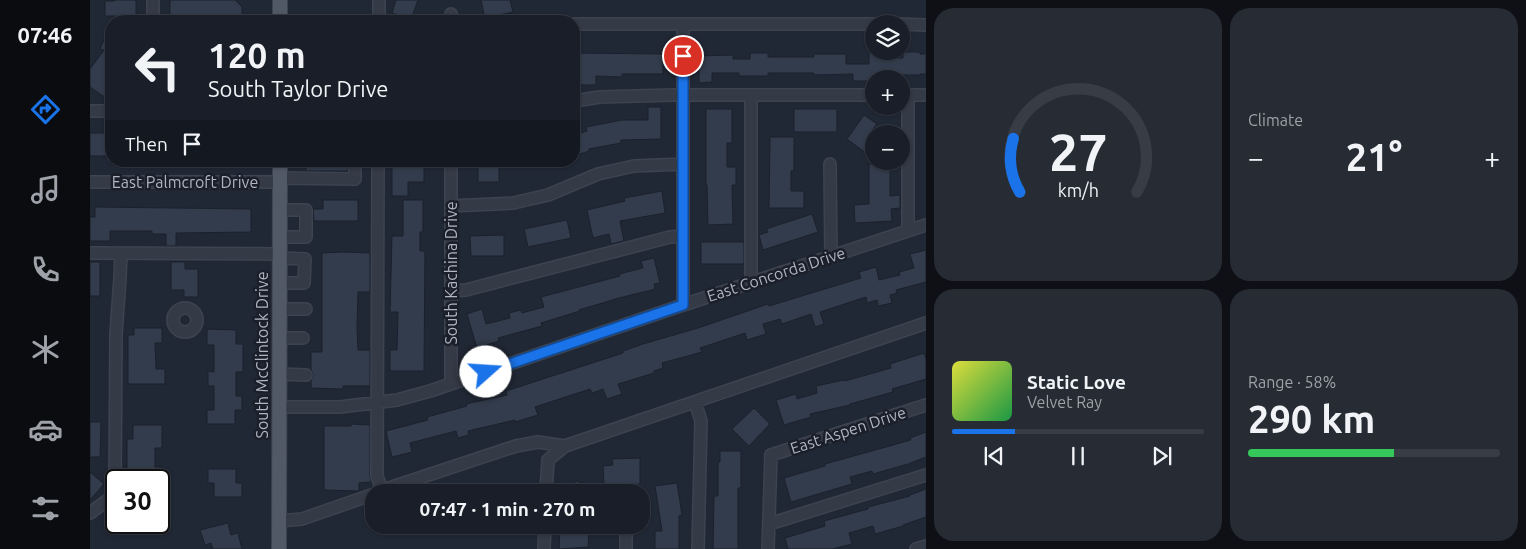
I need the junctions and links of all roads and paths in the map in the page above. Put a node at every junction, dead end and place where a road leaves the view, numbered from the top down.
1 (153, 0) edge
2 (280, 0) edge
3 (379, 0) edge
4 (153, 15) edge
5 (280, 15) edge
6 (379, 15) edge
7 (580, 24) edge
8 (683, 24) junction
9 (865, 24) edge
10 (910, 24) edge
11 (926, 24) edge
12 (683, 94) junction
13 (751, 94) junction
14 (865, 95) edge
15 (910, 95) edge
16 (926, 95) edge
17 (580, 100) edge
18 (90, 111) edge
19 (105, 111) edge
20 (905, 115) edge
21 (683, 164) junction
22 (830, 164) dead end
23 (280, 167) edge
24 (356, 167) edge
25 (378, 167) edge
26 (451, 167) edge
27 (280, 180) junction
28 (90, 182) edge
29 (451, 206) junction
30 (280, 210) junction
31 (926, 225) edge
32 (908, 231) junction
33 (683, 236) junction
34 (280, 237) junction
35 (90, 253) edge
36 (121, 253) junction
37 (280, 256) junction
38 (830, 257) junction
39 (280, 283) junction
40 (751, 283) junction
41 (451, 291) junction
42 (683, 305) junction
43 (280, 309) junction
44 (306, 309) dead end
45 (926, 323) edge
46 (280, 338) junction
47 (302, 338) dead end
48 (280, 374) junction
49 (306, 375) dead end
50 (451, 384) junction
51 (695, 402) junction
52 (378, 403) junction
53 (926, 405) edge
54 (280, 407) junction
55 (565, 446) junction
56 (926, 475) edge
57 (378, 484) edge
58 (402, 484) edge
59 (546, 484) edge
60 (365, 497) edge
61 (90, 513) edge
62 (279, 521) junction
63 (769, 524) junction
64 (545, 534) edge
65 (626, 534) edge
66 (926, 546) edge
67 (279, 549) edge
68 (544, 549) edge
69 (626, 549) edge
70 (698, 549) edge
71 (768, 549) edge
72 (916, 549) edge

1 - 4 street
2 - 5 main road
3 - 6 street
7 - 8 street
8 - 9 street
8 - 12 street
10 - 11 street
12 - 13 street
12 - 17 street
12 - 21 street
13 - 14 street
13 - 40 street
15 - 16 street
18 - 19 street
20 - 32 street
21 - 29 street
21 - 33 street
22 - 38 street
23 - 27 main road, South McClintock Drive
24 - 27 street, East Palmcroft Drive
25 - 52 street
26 - 29 street, South Kachina Drive
27 - 28 street, East Palmcroft Drive
27 - 30 main road, South McClintock Drive
29 - 41 street, South Kachina Drive
30 - 34 main road, South McClintock Drive
30 - 34 street
31 - 32 street, East Concorda Drive
32 - 38 street, East Concorda Drive
33 - 41 street
33 - 42 street
34 - 37 main road, South McClintock Drive
35 - 36 street
36 - 37 street
36 - 61 street
37 - 39 main road, South McClintock Drive
37 - 39 street
38 - 40 street, East Concorda Drive
39 - 43 main road, South McClintock Drive
40 - 42 street, East Concorda Drive
41 - 50 street, South Kachina Drive
42 - 50 street, East Concorda Drive
43 - 44 street
43 - 46 main road, South McClintock Drive
45 - 51 street
46 - 47 street
46 - 48 main road, South McClintock Drive
48 - 49 street
48 - 54 main road, South McClintock Drive
50 - 52 street, East Concorda Drive
51 - 55 street
51 - 70 street
52 - 54 street, East Concorda Drive
52 - 57 street
53 - 63 street, East Aspen Drive
54 - 62 main road, South McClintock Drive
55 - 58 street
55 - 59 street
56 - 63 street
60 - 62 street
62 - 67 main road, South McClintock Drive
63 - 71 street
64 - 68 street
65 - 69 street
66 - 72 street

